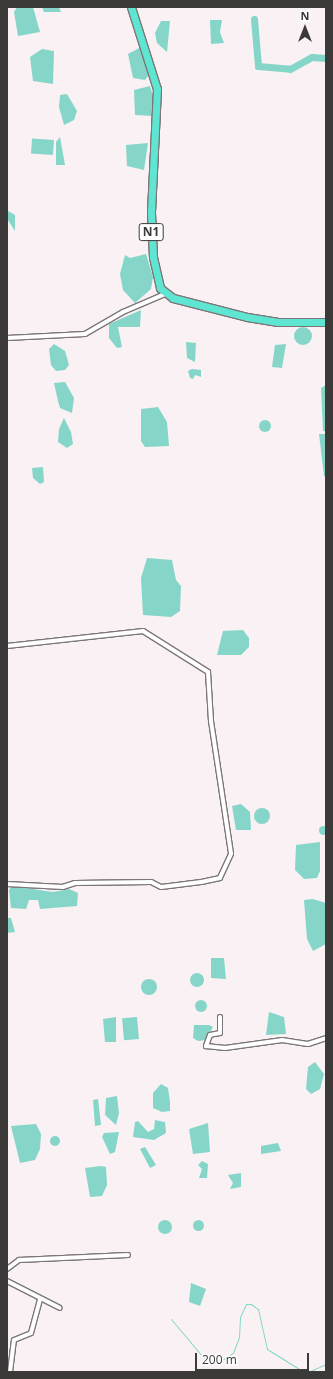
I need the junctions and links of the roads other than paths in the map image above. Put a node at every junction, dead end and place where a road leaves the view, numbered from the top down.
1 (131, 7) edge
2 (165, 294) junction
3 (326, 322) edge
4 (7, 338) edge
5 (7, 646) edge
6 (7, 884) edge
7 (220, 1017) dead end
8 (326, 1038) edge
9 (128, 1255) dead end
10 (7, 1269) edge
11 (7, 1281) edge
12 (40, 1300) junction
13 (60, 1308) dead end
14 (10, 1372) edge

1 - 2 highway, N1
2 - 3 highway
2 - 4 street
5 - 6 street
7 - 8 street
9 - 10 street
11 - 12 street
12 - 13 street
12 - 14 street

